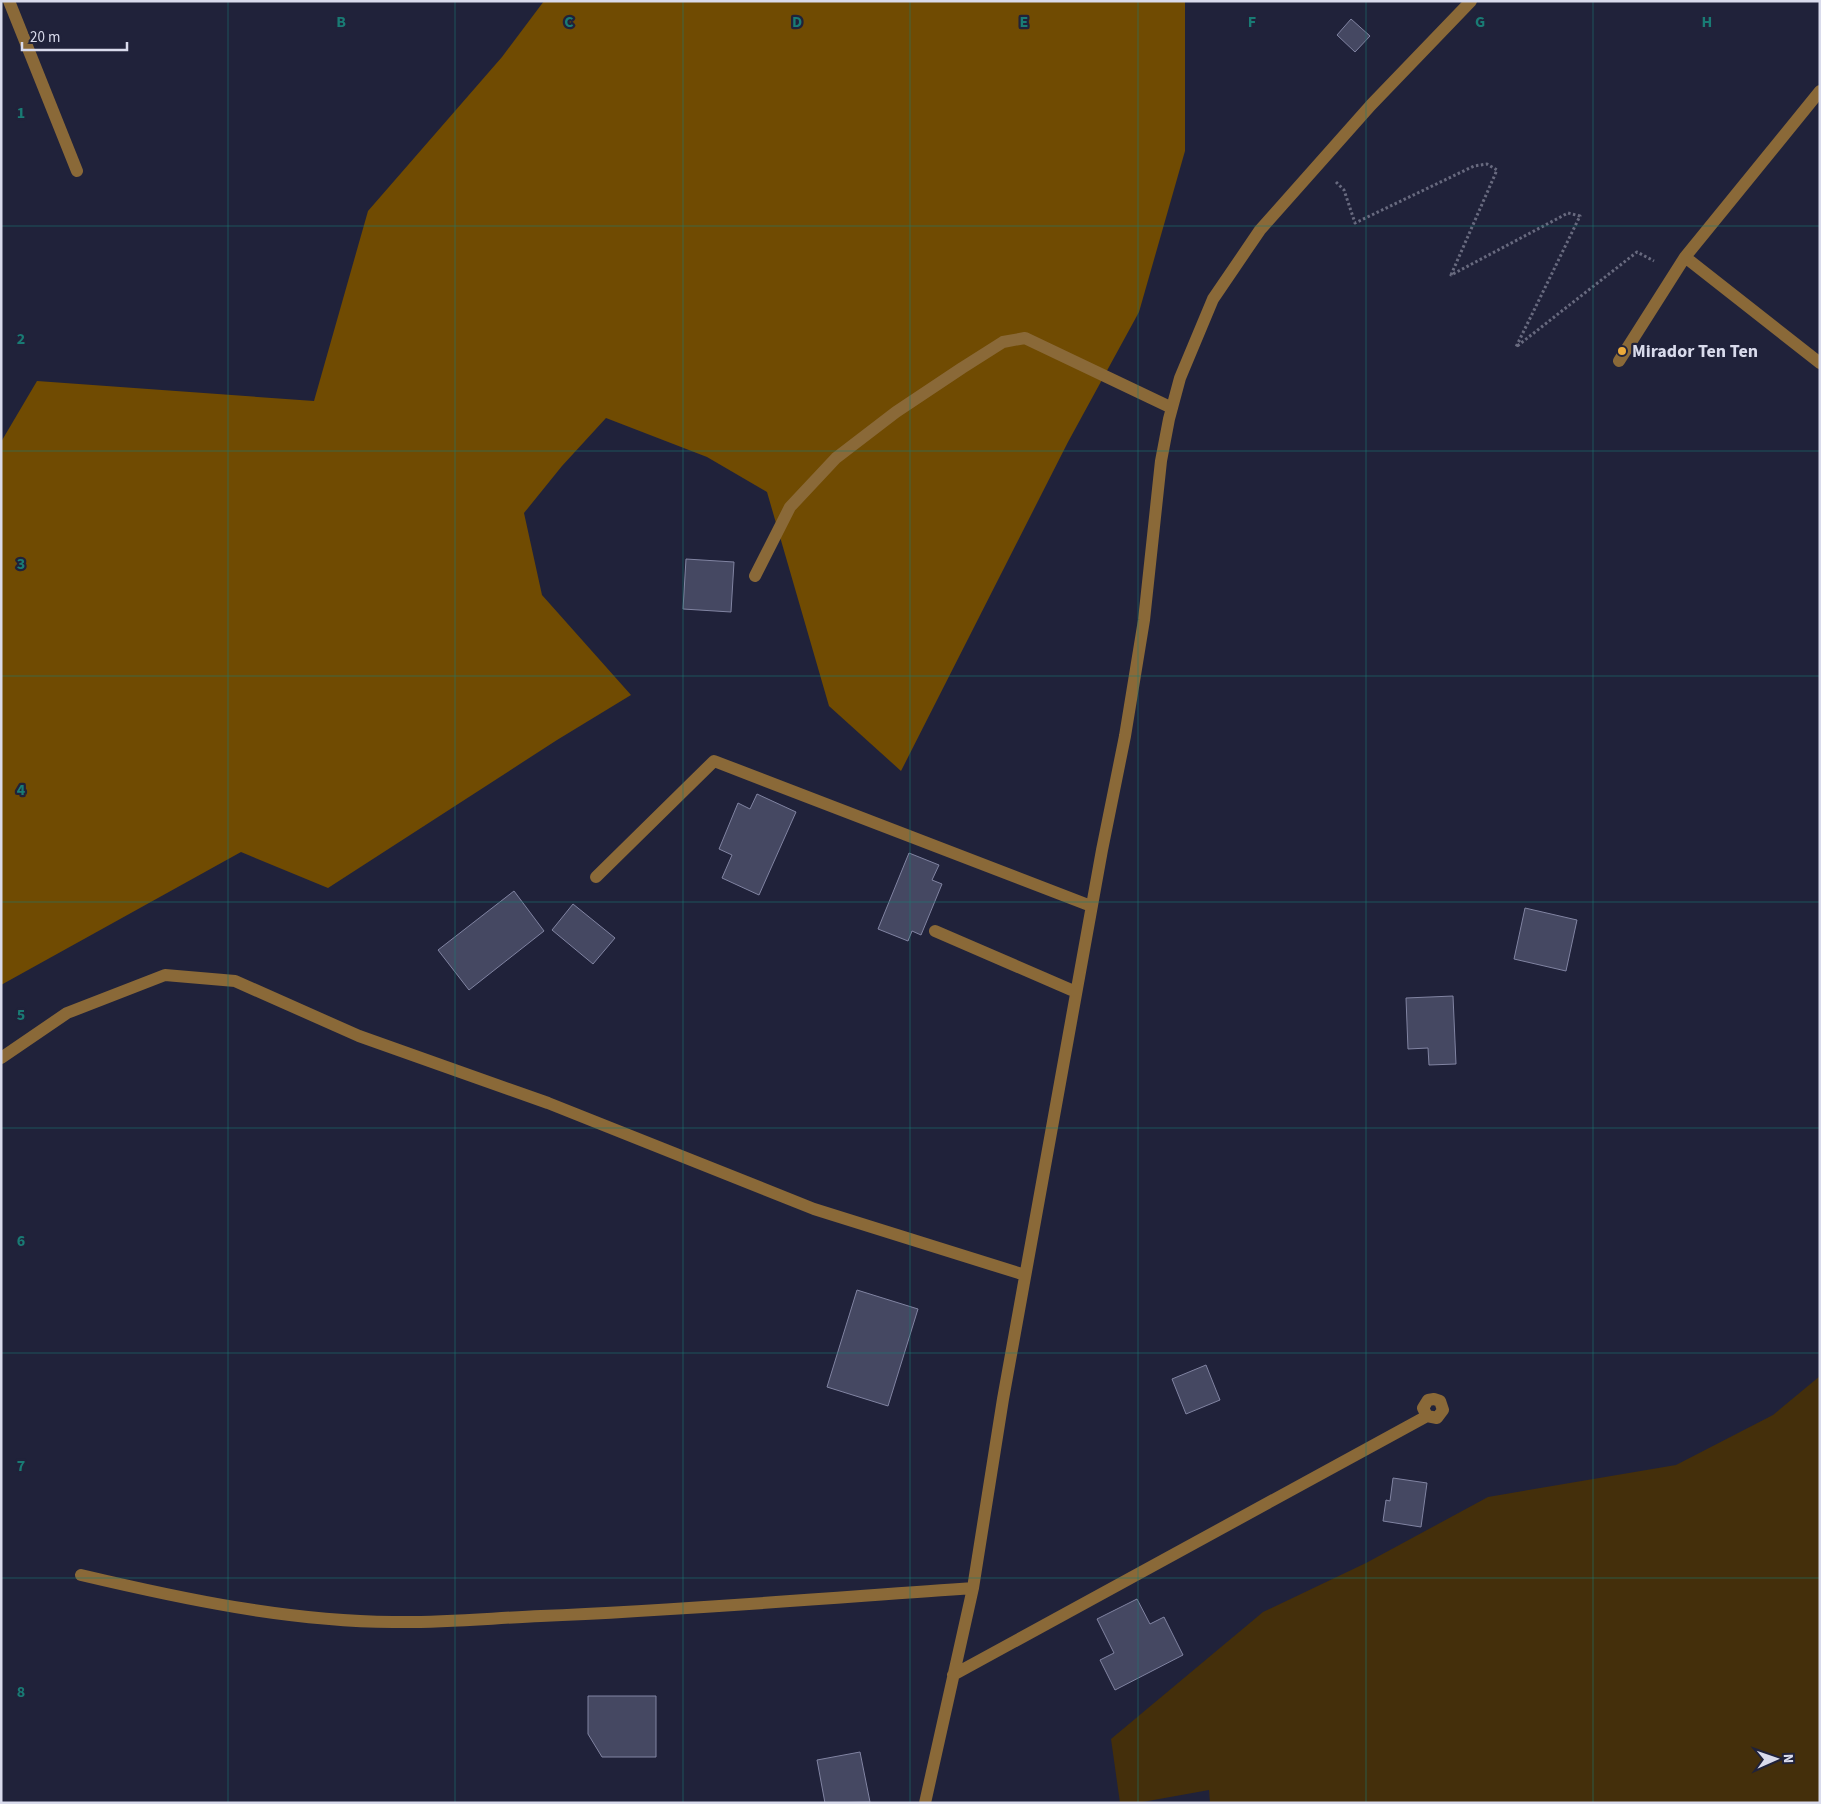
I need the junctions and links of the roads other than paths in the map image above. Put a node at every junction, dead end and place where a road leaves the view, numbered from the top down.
1 (9, 1) edge
2 (1471, 1) edge
3 (1820, 91) edge
4 (77, 171) dead end
5 (1685, 257) junction
6 (1619, 361) dead end
7 (1820, 363) edge
8 (1172, 408) junction
9 (755, 576) dead end
10 (596, 877) dead end
11 (1092, 906) junction
12 (935, 931) dead end
13 (1076, 992) junction
14 (1, 1058) edge
15 (1025, 1276) junction
16 (1427, 1416) dead end
17 (81, 1575) dead end
18 (973, 1588) junction
19 (953, 1674) junction
20 (925, 1803) edge

1 - 4 street
2 - 8 street
3 - 5 street
5 - 6 street
5 - 7 street
8 - 9 street
8 - 11 street
10 - 11 street
11 - 13 street
12 - 13 street
13 - 15 street
14 - 15 street
15 - 18 street
16 - 19 street
17 - 18 street
18 - 19 street
19 - 20 street

